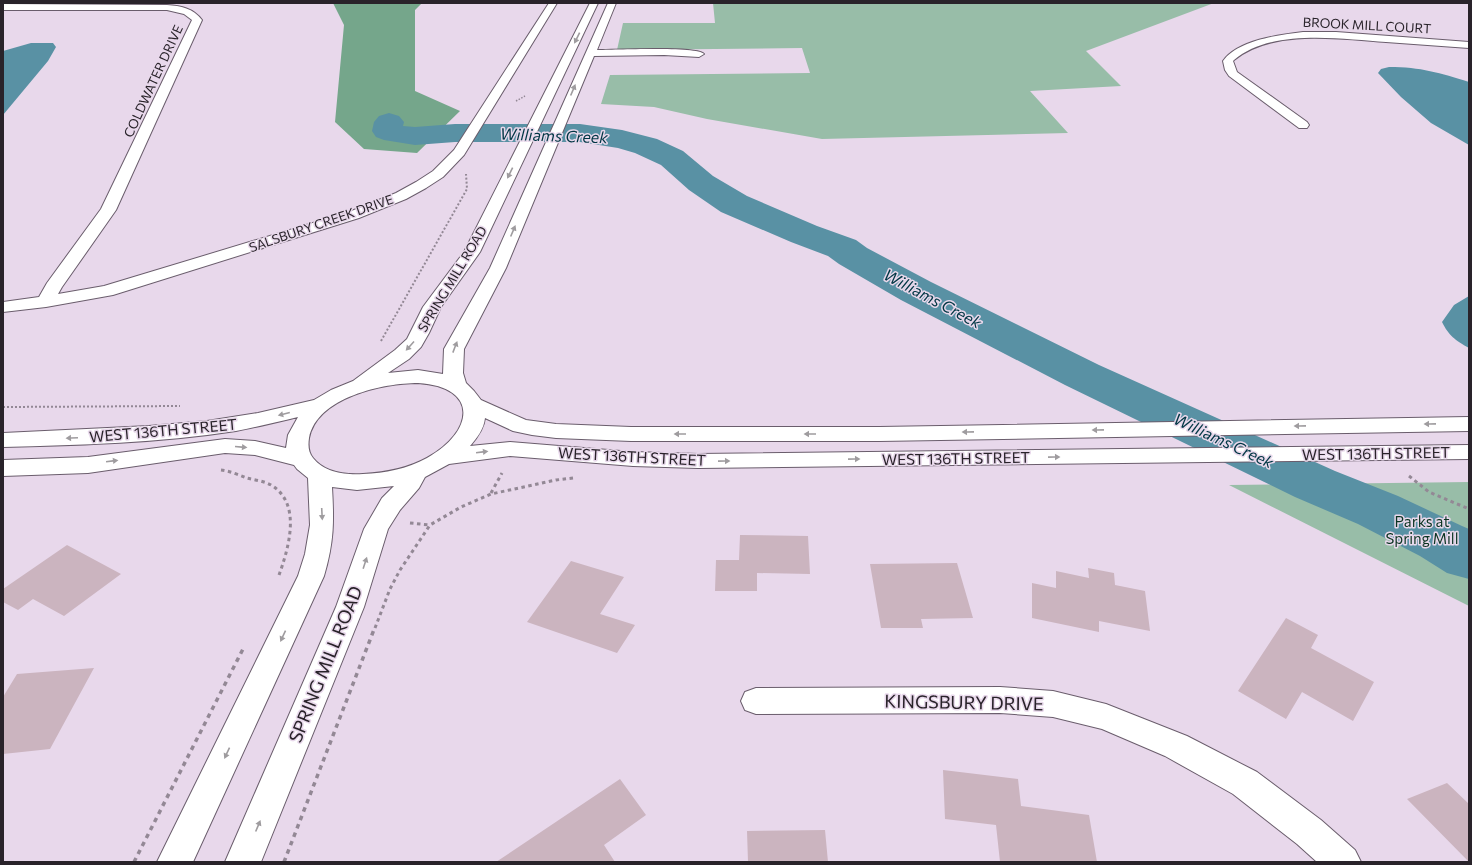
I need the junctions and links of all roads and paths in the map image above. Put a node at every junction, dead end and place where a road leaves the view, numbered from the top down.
1 (128, 3) edge
2 (553, 3) edge
3 (594, 3) edge
4 (612, 3) edge
5 (146, 6) junction
6 (3, 7) edge
7 (1469, 45) edge
8 (590, 53) junction
9 (699, 54) dead end
10 (1303, 126) dead end
11 (465, 172) dead end
12 (46, 302) junction
13 (3, 307) edge
14 (378, 345) dead end
15 (361, 385) junction
16 (456, 386) junction
17 (322, 405) junction
18 (474, 405) junction
19 (186, 406) dead end
20 (3, 408) edge
21 (1469, 424) edge
22 (3, 440) edge
23 (1469, 452) edge
24 (444, 458) junction
25 (310, 467) junction
26 (504, 467) dead end
27 (3, 468) edge
28 (223, 470) dead end
29 (416, 472) junction
30 (1406, 472) dead end
31 (1469, 509) edge
32 (276, 584) dead end
33 (248, 639) dead end
34 (756, 701) dead end
35 (134, 862) edge
36 (175, 862) edge
37 (243, 862) edge
38 (284, 862) edge
39 (1343, 862) edge

1 - 5 street
2 - 12 street, SALSBURY CREEK DRIVE
3 -> 15 street, SPRING MILL ROAD
4 - 8 street, SPRING MILL ROAD
5 - 6 street, COLDWATER DRIVE
5 - 12 street, COLDWATER DRIVE
7 - 10 street, BROOK MILL COURT
8 - 9 street
16 -> 8 street, SPRING MILL ROAD
11 - 14 path
12 - 13 street, SALSBURY CREEK DRIVE
15 - 16 street
15 - 17 street
16 - 18 street
17 -> 22 street, WEST 136TH STREET
17 - 25 street
21 -> 18 street, WEST 136TH STREET
18 - 24 street
19 - 20 path
24 -> 23 street, WEST 136TH STREET
24 - 29 street
27 -> 25 street, WEST 136TH STREET
25 - 29 street
25 -> 36 street
26 - 38 path
28 - 32 path
37 -> 29 street, SPRING MILL ROAD
30 - 31 path
33 - 35 path
34 - 39 street, KINGSBURY DRIVE

